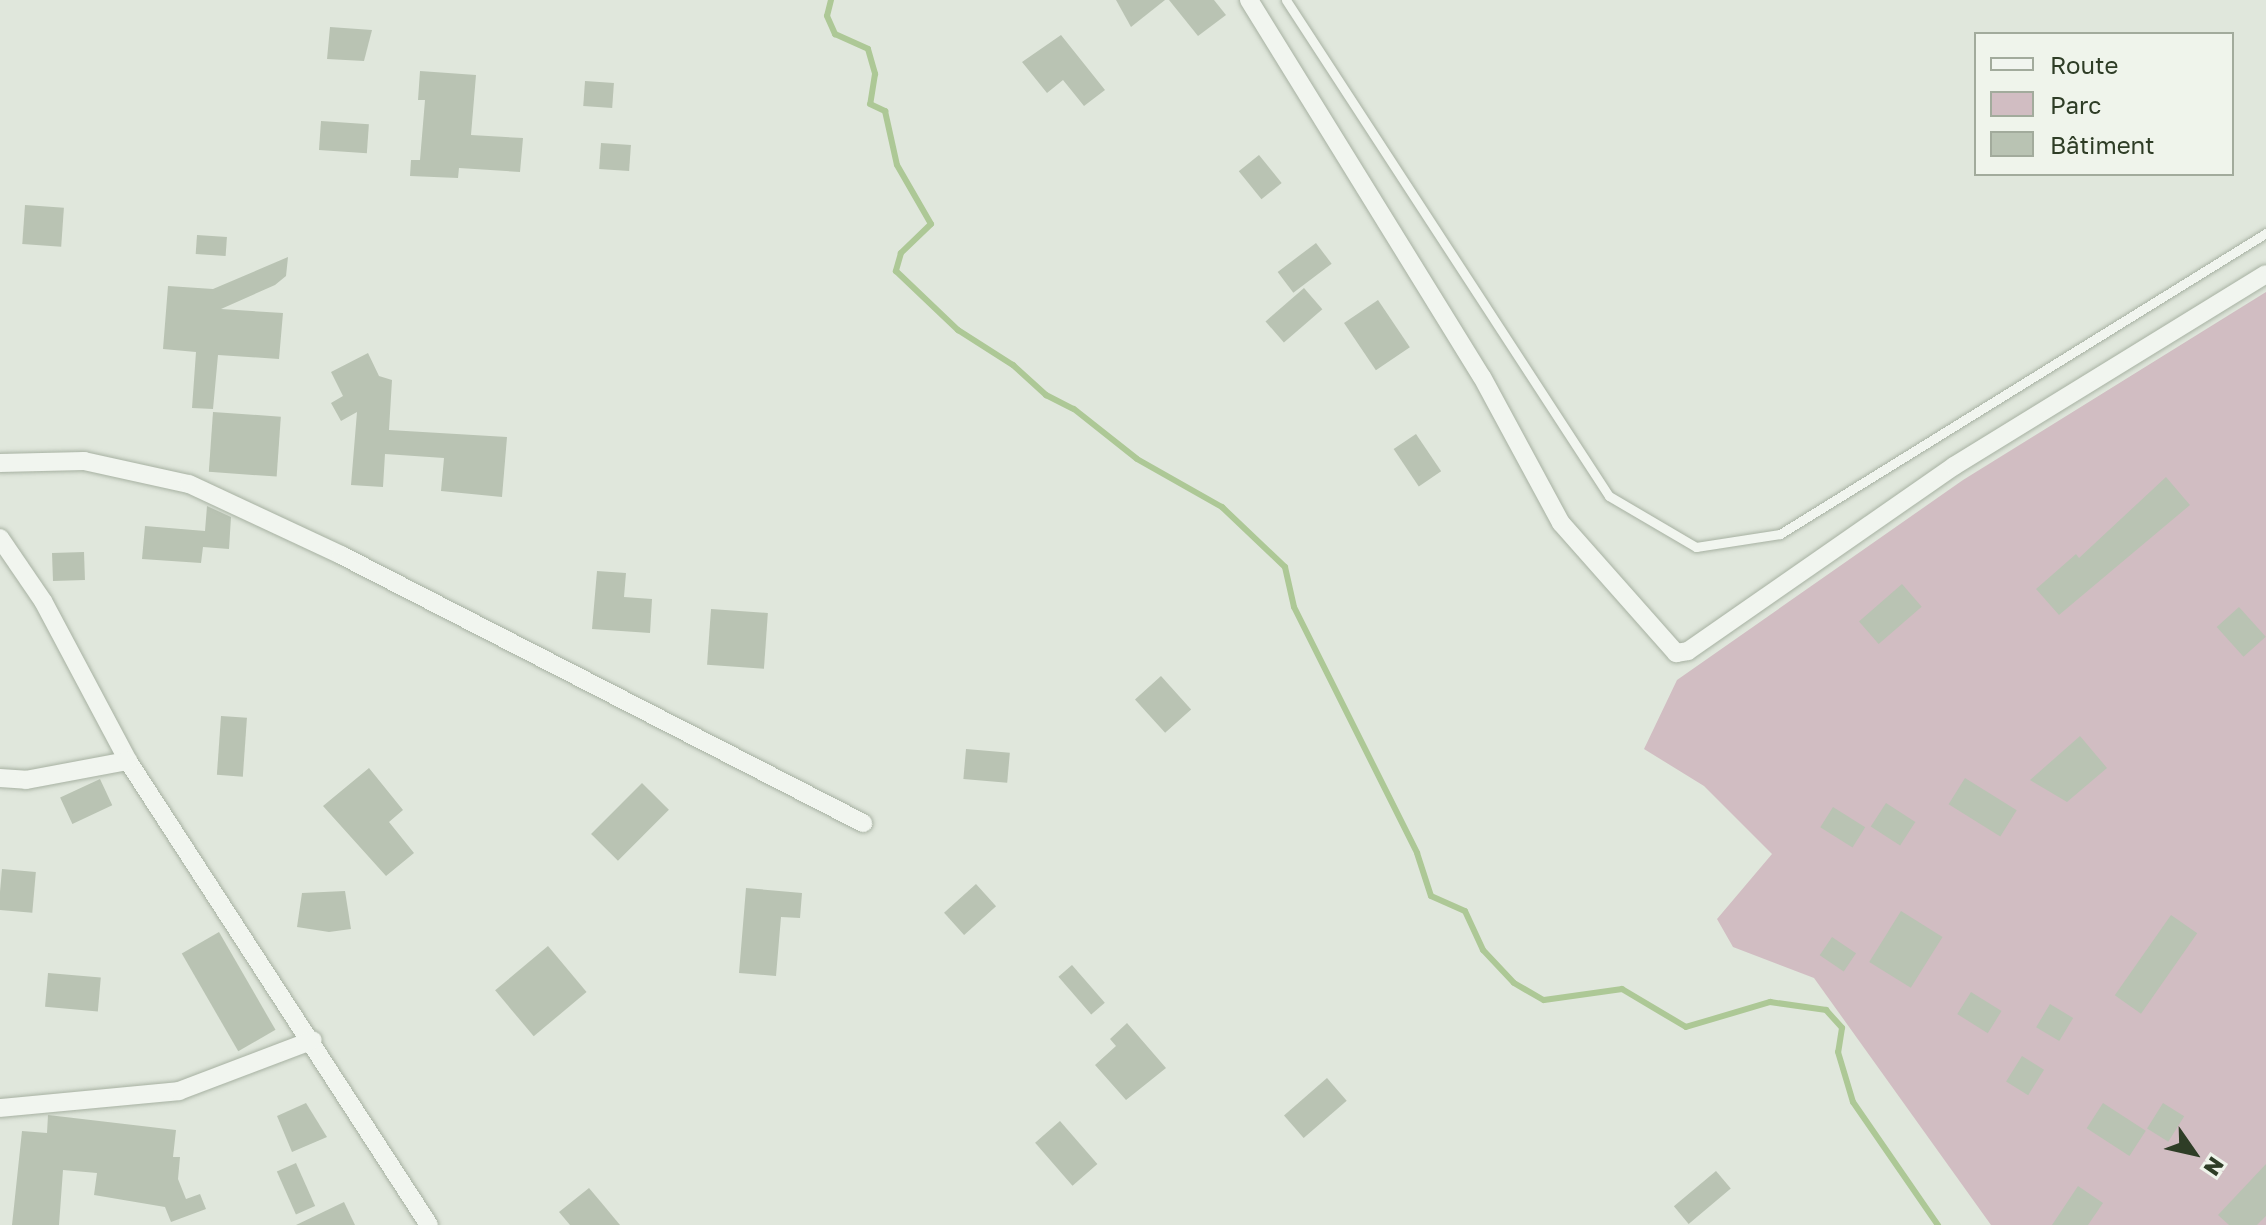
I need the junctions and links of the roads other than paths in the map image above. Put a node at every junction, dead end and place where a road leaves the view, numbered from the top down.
1 (1249, 0) edge
2 (1286, 0) edge
3 (2266, 233) edge
4 (2266, 274) edge
5 (0, 463) edge
6 (0, 538) edge
7 (128, 761) junction
8 (0, 778) edge
9 (863, 823) dead end
10 (313, 1040) junction
11 (0, 1108) edge
12 (429, 1225) edge

1 - 4 street
2 - 3 lane
5 - 9 street
6 - 7 street
7 - 8 street
7 - 10 street
10 - 11 street
10 - 12 street

